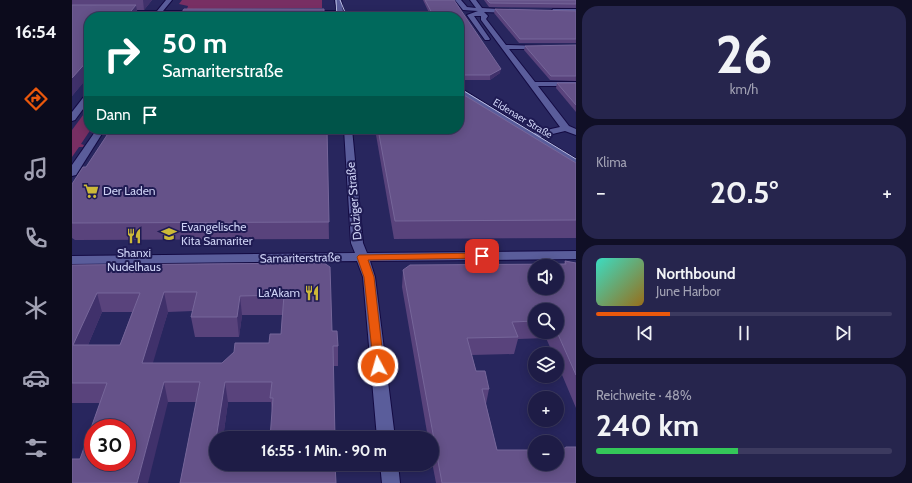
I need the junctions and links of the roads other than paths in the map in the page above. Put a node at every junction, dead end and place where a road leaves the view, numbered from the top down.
1 (169, 0) edge
2 (338, 0) edge
3 (458, 0) edge
4 (473, 0) edge
5 (576, 11) edge
6 (156, 12) edge
7 (340, 12) edge
8 (515, 13) edge
9 (484, 14) junction
10 (576, 16) edge
11 (487, 39) dead end
12 (545, 46) edge
13 (506, 47) junction
14 (533, 84) junction
15 (576, 84) edge
16 (464, 94) edge
17 (84, 102) edge
18 (72, 118) edge
19 (566, 128) junction
20 (576, 132) edge
21 (98, 134) edge
22 (348, 134) edge
23 (532, 136) junction
24 (576, 163) edge
25 (72, 173) edge
26 (576, 255) edge
27 (362, 257) junction
28 (72, 260) edge
29 (385, 431) edge
30 (390, 471) edge
31 (391, 483) edge

1 - 6 street
2 - 7 street
3 - 9 street
4 - 9 street
5 - 10 street
8 - 9 street
9 - 11 street
9 - 13 street
12 - 13 street
13 - 14 street
14 - 15 street
14 - 19 street
16 - 23 street, Eldenaer Straße
17 - 18 street
19 - 20 street
19 - 23 street
21 - 25 street
22 - 27 street, Dolziger Straße
23 - 24 street, Eldenaer Straße
26 - 27 street, Samariterstraße
27 - 28 street, Samariterstraße
27 - 29 street, Dolziger Straße
30 - 31 street

